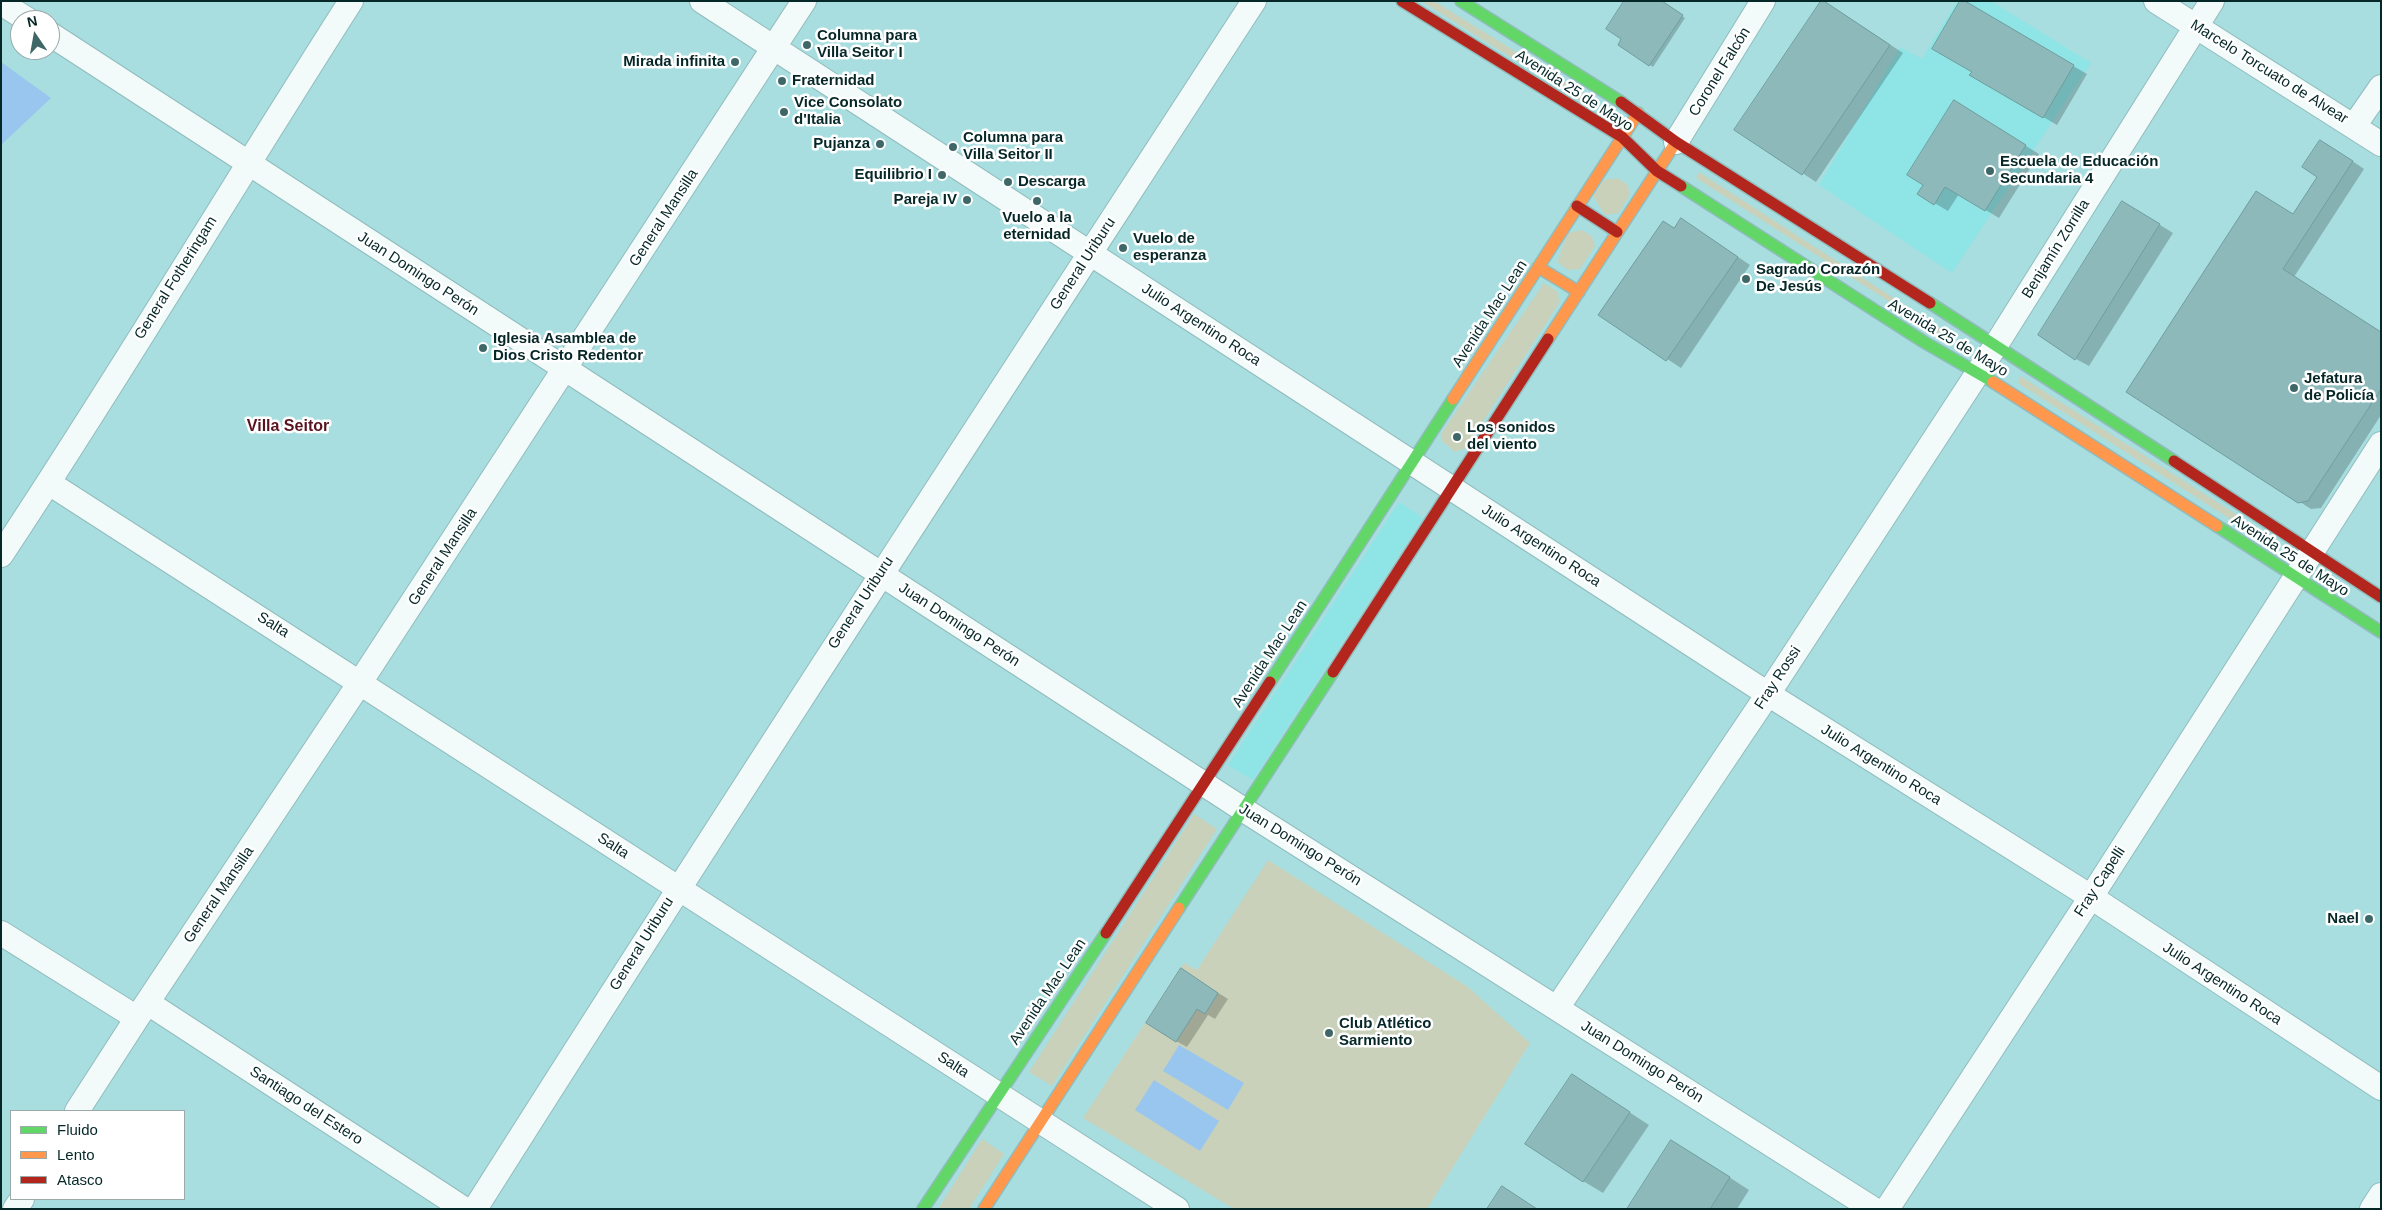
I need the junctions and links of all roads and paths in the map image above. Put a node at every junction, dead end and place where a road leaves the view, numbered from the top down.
1 (351, 1) edge
2 (702, 1) edge
3 (804, 1) edge
4 (1254, 1) edge
5 (1402, 1) edge
6 (1461, 1) edge
7 (1764, 1) edge
8 (2156, 1) edge
9 (2212, 1) edge
10 (2195, 26) junction
11 (60, 40) edge
12 (774, 48) junction
13 (2381, 87) edge
14 (1638, 112) junction
15 (2354, 126) junction
16 (1622, 137) junction
17 (1676, 142) junction
18 (2381, 144) edge
19 (247, 162) junction
20 (1658, 171) junction
21 (1577, 206) junction
22 (1617, 232) junction
23 (1090, 253) junction
24 (1538, 267) junction
25 (1579, 292) junction
26 (1996, 345) junction
27 (566, 369) junction
28 (1978, 372) junction
29 (2381, 444) edge
30 (1412, 462) junction
31 (49, 483) junction
32 (1452, 487) junction
33 (2311, 553) junction
34 (1, 555) edge
35 (880, 574) junction
36 (2296, 578) junction
37 (2381, 597) edge
38 (2381, 632) edge
39 (361, 681) junction
40 (1768, 694) junction
41 (1204, 784) junction
42 (1244, 810) junction
43 (678, 888) junction
44 (2091, 897) junction
45 (1, 933) edge
46 (1557, 1008) junction
47 (142, 1010) junction
48 (2381, 1088) edge
49 (998, 1094) junction
50 (78, 1110) edge
51 (1040, 1122) junction
52 (2381, 1195) edge
53 (464, 1209) edge
54 (475, 1209) edge
55 (923, 1209) edge
56 (984, 1209) edge
57 (1177, 1209) edge
58 (1873, 1209) edge
59 (1887, 1209) edge
60 (2372, 1209) edge

1 - 19 street, General Fotheringam
2 - 12 street, Julio Argentino Roca
3 - 12 street, General Mansilla
4 - 23 street, General Uriburu
5 - 16 main road, Avenida 25 de Mayo
6 - 14 main road, Avenida 25 de Mayo
7 - 17 street, Coronel Falcón
8 - 10 street, Marcelo Torcuato de Alvear
9 - 10 street, Benjamín Zorrilla
10 - 15 street, Marcelo Torcuato de Alvear
10 - 26 street, Benjamín Zorrilla
11 - 19 street, Juan Domingo Perón
12 - 23 street, Julio Argentino Roca
12 - 27 street, General Mansilla
13 - 15 street
14 - 16 main road, Avenida Mac Lean
14 - 17 main road, Avenida 25 de Mayo
15 - 18 street, Marcelo Torcuato de Alvear
16 - 20 main road, Avenida 25 de Mayo
16 - 21 main road, Avenida Mac Lean
17 - 20 main road
17 - 26 main road, Avenida 25 de Mayo
19 - 27 street, Juan Domingo Perón
19 - 31 street, General Fotheringam
20 - 22 main road
20 - 28 main road, Avenida 25 de Mayo
21 - 22 main road
21 - 24 main road, Avenida Mac Lean
22 - 25 main road
23 - 30 street, Julio Argentino Roca
23 - 35 street, General Uriburu
24 - 25 main road
24 - 30 main road, Avenida Mac Lean
25 - 32 main road
26 - 28 street, Fray Rossi
26 - 33 main road, Avenida 25 de Mayo
27 - 35 street, Juan Domingo Perón
27 - 39 street, General Mansilla
28 - 36 main road, Avenida 25 de Mayo
28 - 40 street, Fray Rossi
29 - 33 street, Fray Capelli
30 - 32 street, Julio Argentino Roca
30 - 41 main road, Avenida Mac Lean
31 - 34 street, General Fotheringam
31 - 39 street, Salta
32 - 40 street, Julio Argentino Roca
32 - 42 main road
33 - 36 street, Fray Capelli
33 - 37 main road, Avenida 25 de Mayo
35 - 41 street, Juan Domingo Perón
35 - 43 street, General Uriburu
36 - 38 main road, Avenida 25 de Mayo
36 - 44 street, Fray Capelli
39 - 43 street, Salta
39 - 47 street, General Mansilla
40 - 44 street, Julio Argentino Roca
40 - 46 street, Fray Rossi
41 - 42 street, Juan Domingo Perón
41 - 49 main road, Avenida Mac Lean
42 - 46 street, Juan Domingo Perón
42 - 51 main road
43 - 49 street, Salta
43 - 54 street, General Uriburu
44 - 48 street, Julio Argentino Roca
44 - 59 street, Fray Capelli
45 - 47 street, Santiago del Estero
46 - 58 street, Juan Domingo Perón
47 - 50 street, General Mansilla
47 - 53 street, Santiago del Estero
49 - 51 street, Salta
49 - 55 main road, Avenida Mac Lean
51 - 56 main road
51 - 57 street, Salta
52 - 60 street

